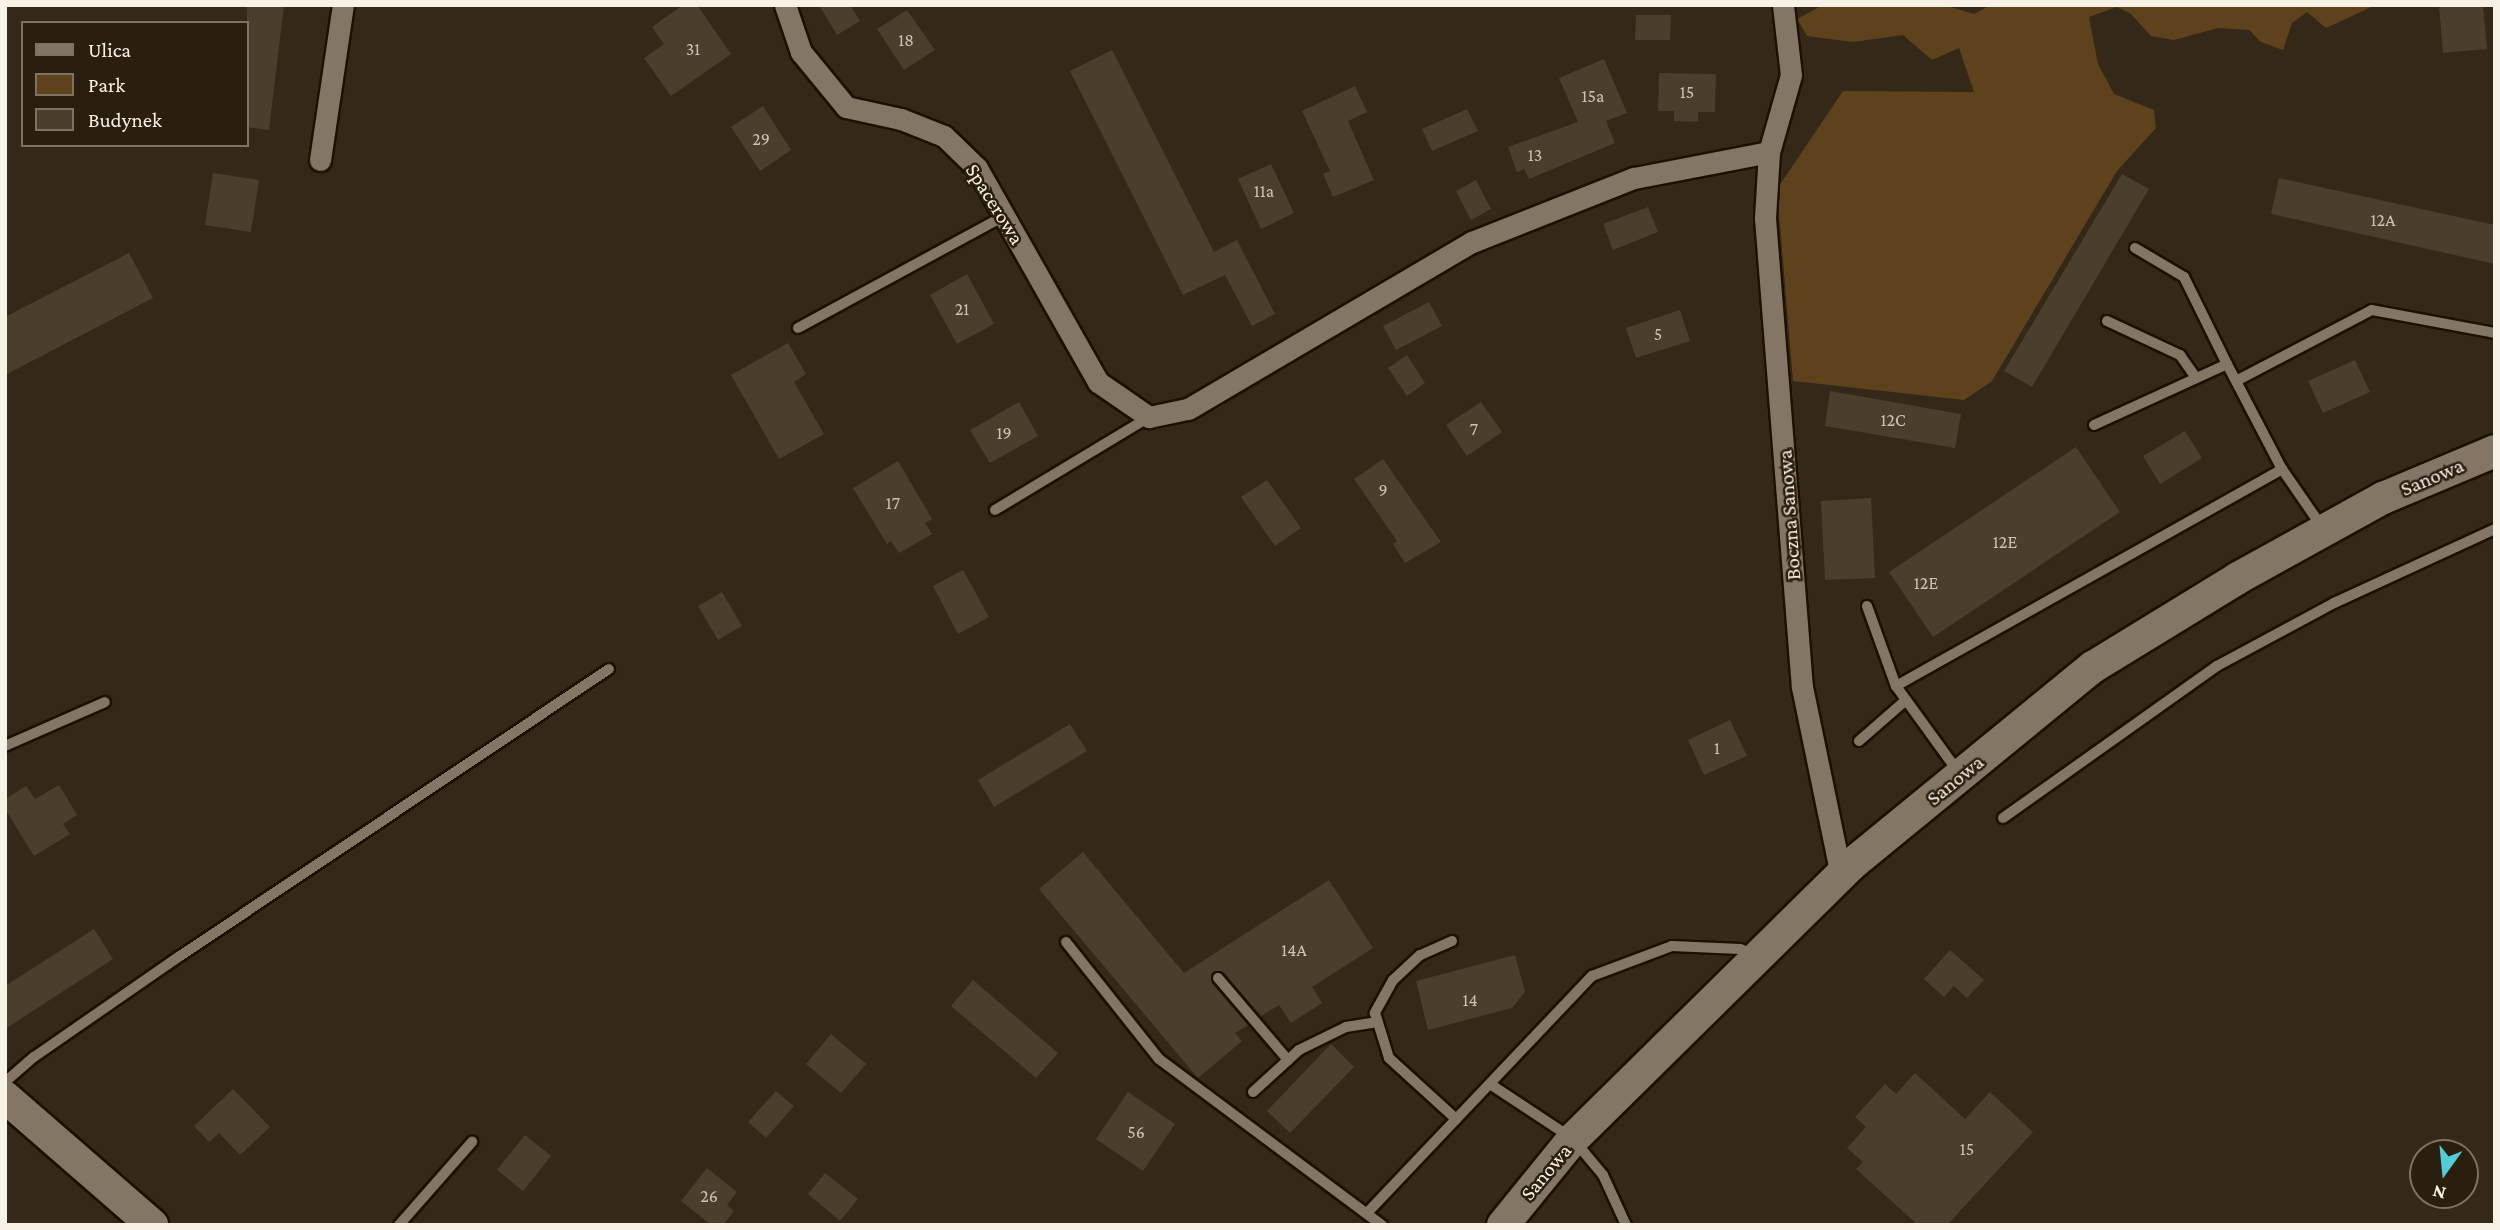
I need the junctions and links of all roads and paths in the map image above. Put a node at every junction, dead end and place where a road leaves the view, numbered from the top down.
1 (342, 5) edge
2 (785, 5) edge
3 (1783, 5) edge
4 (1769, 152) junction
5 (320, 160) dead end
6 (1004, 216) junction
7 (2135, 248) dead end
8 (2107, 321) dead end
9 (798, 328) dead end
10 (2495, 333) edge
11 (2227, 364) junction
12 (2196, 378) junction
13 (2236, 381) junction
14 (1149, 417) junction
15 (2094, 425) dead end
16 (2495, 451) edge
17 (2282, 468) junction
18 (995, 510) dead end
19 (2495, 529) edge
20 (2326, 533) junction
21 (1867, 606) dead end
22 (609, 669) dead end
23 (1896, 686) junction
24 (1906, 700) junction
25 (105, 702) dead end
26 (1859, 741) dead end
27 (5, 746) edge
28 (1961, 776) junction
29 (2003, 818) dead end
30 (1841, 875) junction
31 (1452, 941) dead end
32 (1066, 942) dead end
33 (1759, 955) junction
34 (1218, 978) dead end
35 (1378, 1023) junction
36 (1288, 1060) junction
37 (5, 1082) edge
38 (1490, 1084) junction
39 (1253, 1092) dead end
40 (5, 1097) edge
41 (1456, 1119) junction
42 (1573, 1139) junction
43 (472, 1142) dead end
44 (1367, 1213) junction
45 (152, 1225) edge
46 (399, 1225) edge
47 (1382, 1225) edge
48 (1503, 1225) edge
49 (1626, 1225) edge

1 - 5 street
2 - 6 street, Spacerowa
3 - 4 street, Boczna Sanowa
4 - 14 street
4 - 30 street, Boczna Sanowa
6 - 9 lane
6 - 14 street, Spacerowa
7 - 11 lane
8 - 12 lane
10 - 13 lane
11 - 12 lane
11 - 13 lane
12 - 15 lane
13 - 17 lane
14 - 18 lane
16 - 20 main road, Sanowa
17 - 20 lane
17 - 23 lane
19 - 29 lane
20 - 28 main road, Sanowa
21 - 23 lane
22 - 37 lane
23 - 24 lane
24 - 26 lane
24 - 28 lane
25 - 27 lane
28 - 30 main road, Sanowa
30 - 33 main road, Sanowa
31 - 35 lane
32 - 44 lane
33 - 38 lane
33 - 42 main road, Sanowa
34 - 36 lane
35 - 36 lane
35 - 41 lane
36 - 39 lane
38 - 41 lane
38 - 42 lane
40 - 45 main road
41 - 44 lane
42 - 48 main road, Sanowa
42 - 49 lane
43 - 46 lane
44 - 47 lane

